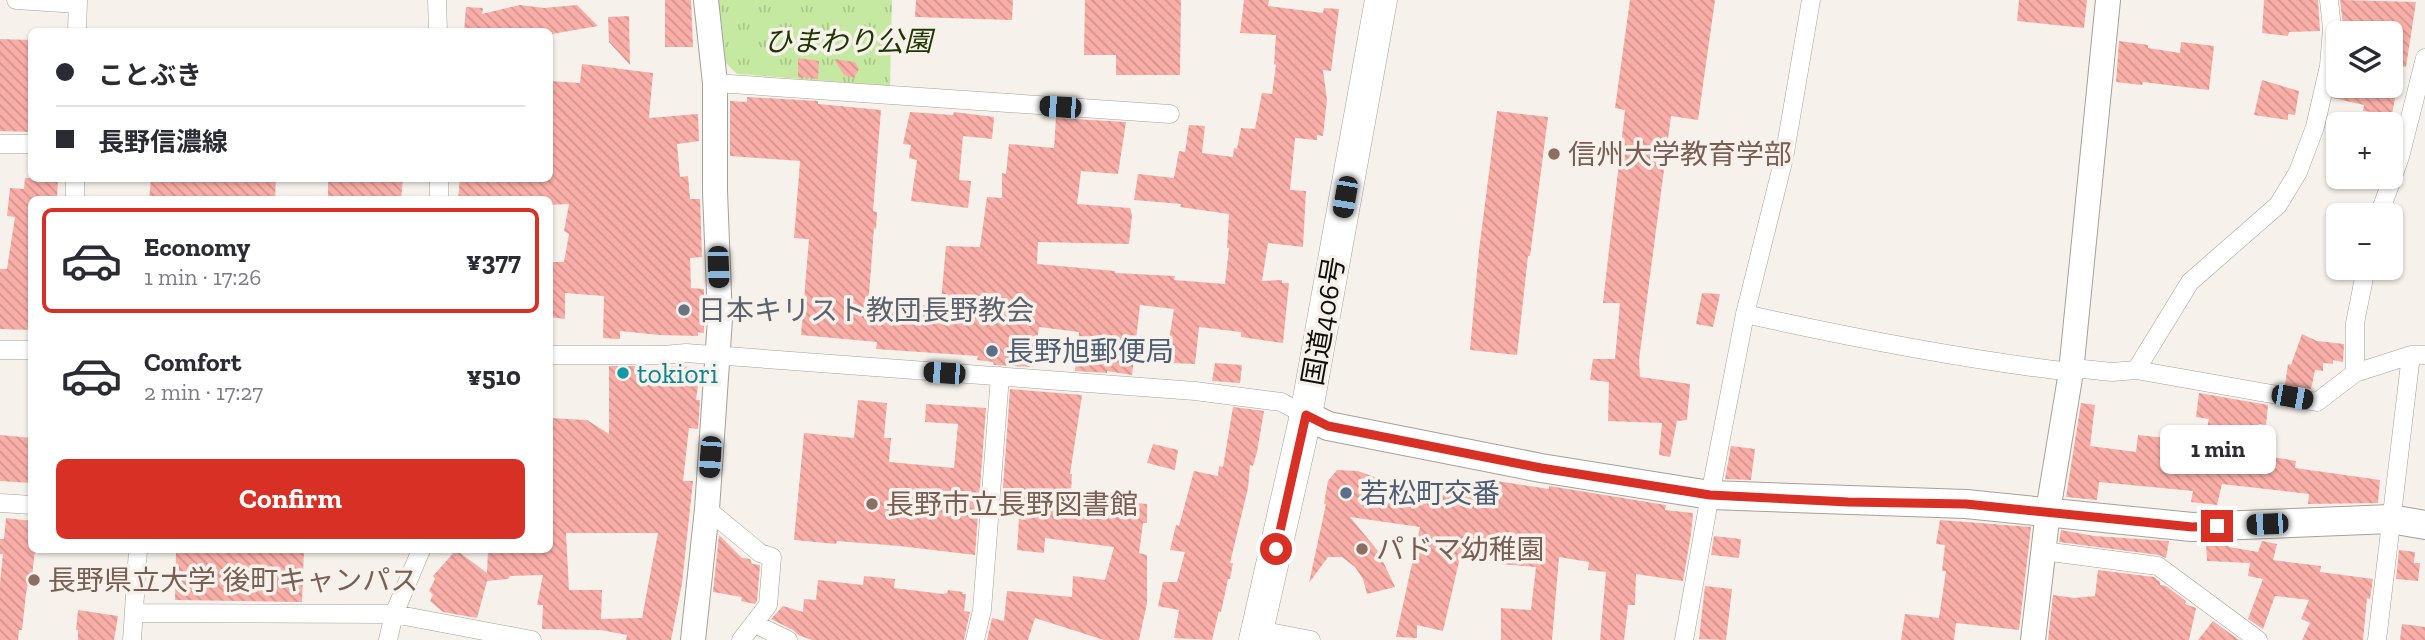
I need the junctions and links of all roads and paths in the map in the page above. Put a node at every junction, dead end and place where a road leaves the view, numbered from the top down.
1 (16, 0) edge
2 (437, 0) edge
3 (706, 0) edge
4 (1381, 0) edge
5 (1811, 0) edge
6 (2108, 0) edge
7 (2329, 0) edge
8 (78, 2) edge
9 (77, 28) edge
10 (438, 28) edge
11 (2425, 58) edge
12 (715, 83) junction
13 (1170, 114) dead end
14 (0, 144) edge
15 (28, 144) edge
16 (2383, 203) edge
17 (2364, 280) edge
18 (1745, 314) junction
19 (0, 349) edge
20 (28, 350) edge
21 (553, 355) edge
22 (718, 355) junction
23 (2418, 355) edge
24 (2136, 370) junction
25 (2071, 372) junction
26 (2355, 373) junction
27 (1000, 376) junction
28 (1306, 415) junction
29 (1710, 495) junction
30 (0, 503) edge
31 (28, 505) edge
32 (707, 509) junction
33 (2048, 512) junction
34 (2390, 519) junction
35 (2425, 525) edge
36 (2043, 551) junction
37 (138, 553) edge
38 (420, 553) edge
39 (134, 613) junction
40 (394, 614) junction
41 (755, 624) junction
42 (1256, 635) edge
43 (132, 640) edge
44 (388, 640) edge
45 (532, 640) edge
46 (693, 640) edge
47 (741, 640) edge
48 (788, 640) edge
49 (975, 640) edge
50 (1311, 640) edge
51 (1684, 640) edge
52 (2033, 640) edge
53 (2258, 640) edge
54 (2377, 640) edge

1 - 8 street
2 - 10 street
3 - 12 street
4 - 28 highway, 国道406号
5 - 18 street
6 - 25 street
7 - 24 street
8 - 9 street
11 - 16 street
12 - 13 street
12 - 22 street
14 - 15 street
17 - 26 street
18 - 25 street
18 - 29 street
19 - 20 street
21 - 22 street
22 - 27 street
22 - 32 street
23 - 26 street
23 - 34 street
24 - 25 street
24 - 26 street
25 - 33 street
27 - 28 street
27 - 49 street
28 - 29 main road
28 - 42 highway, 国道406号
29 - 33 main road
29 - 51 street
30 - 31 street
32 - 41 street
32 - 46 street
33 - 34 main road
33 - 36 street
34 - 35 main road
34 - 54 street
36 - 52 street
36 - 53 street
37 - 39 street
38 - 40 street
39 - 40 street
39 - 43 street
40 - 44 street
40 - 45 street
41 - 47 street
41 - 48 street
42 - 50 street

